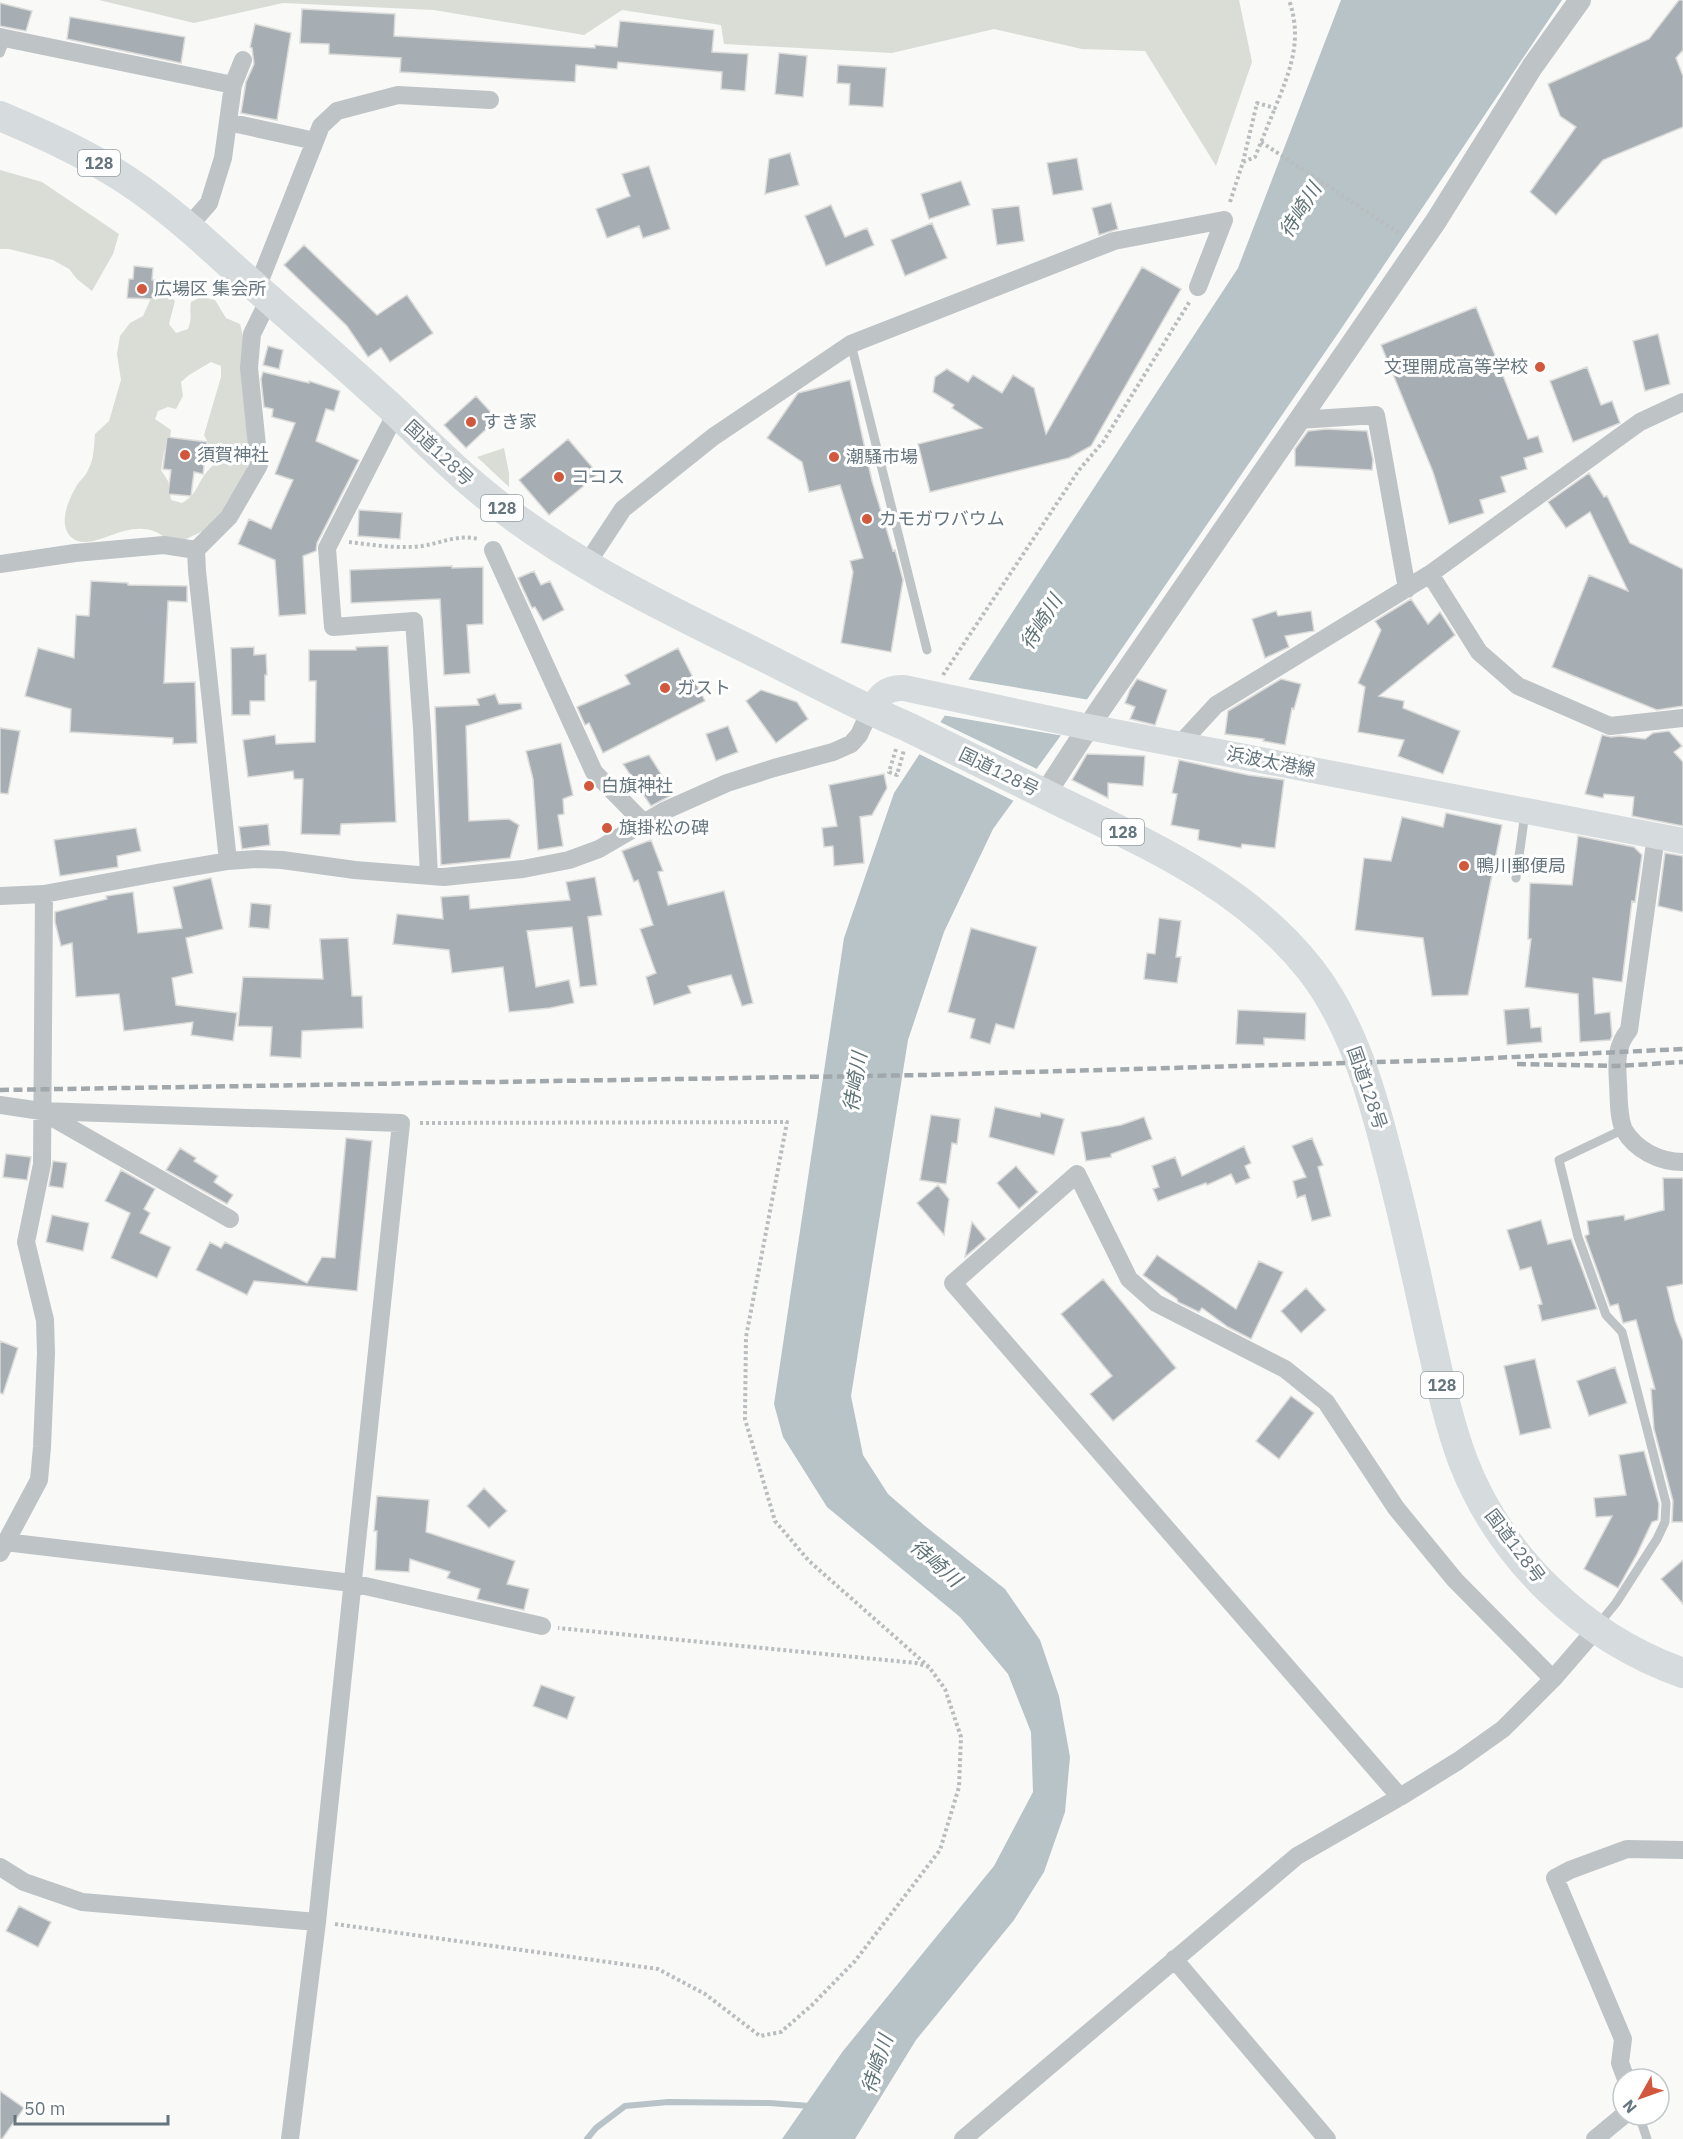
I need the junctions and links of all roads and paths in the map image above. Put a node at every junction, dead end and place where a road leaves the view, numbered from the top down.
1 (1289, 0) edge
2 (1580, 0) edge
3 (2, 43) edge
4 (243, 60) dead end
5 (233, 85) junction
6 (490, 100) dead end
7 (1275, 108) junction
8 (0, 116) edge
9 (228, 122) junction
10 (315, 141) junction
11 (1261, 142) junction
12 (1243, 162) junction
13 (1224, 220) junction
14 (188, 227) junction
15 (1405, 237) dead end
16 (1198, 287) joint
17 (263, 294) junction
18 (851, 344) junction
19 (1683, 402) edge
20 (396, 413) junction
21 (1298, 420) junction
22 (330, 540) junction
23 (196, 550) junction
24 (493, 550) joint
25 (0, 564) edge
26 (586, 565) junction
27 (1430, 574) junction
28 (1407, 589) junction
29 (927, 650) dead end
30 (936, 686) junction
31 (870, 711) junction
32 (1683, 718) edge
33 (1078, 724) junction
34 (1180, 744) junction
35 (893, 758) dead end
36 (901, 759) dead end
37 (1038, 791) junction
38 (1526, 811) junction
39 (643, 822) junction
40 (1656, 836) junction
41 (1683, 841) edge
42 (228, 861) junction
43 (429, 876) junction
44 (1516, 879) dead end
45 (44, 894) junction
46 (0, 896) edge
47 (0, 1106) edge
48 (41, 1112) junction
49 (401, 1123) junction
50 (1624, 1129) junction
51 (1683, 1162) edge
52 (230, 1219) dead end
53 (3, 1547) edge
54 (352, 1583) junction
55 (542, 1626) joint
56 (1597, 1628) junction
57 (929, 1667) junction
58 (1683, 1673) edge
59 (1553, 1679) junction
60 (1400, 1797) junction
61 (1683, 1850) edge
62 (0, 1868) edge
63 (317, 1922) junction
64 (1174, 1959) junction
65 (1622, 2067) edge
66 (1611, 2126) edge
67 (290, 2139) edge
68 (963, 2139) edge
69 (1327, 2139) edge
70 (1595, 2139) edge

1 - 7 path
2 - 21 street
3 - 5 street
4 - 5 street
5 - 9 street
6 - 10 street
7 - 11 path
7 - 12 path
8 - 14 highway, 国道128号 / 128
9 - 10 street
9 - 14 street
10 - 17 street
11 - 12 path
11 - 15 path
12 - 13 path
13 - 16 street
13 - 18 street
14 - 17 highway, 国道128号 / 128
16 - 30 path
17 - 20 highway, 国道128号 / 128
17 - 23 street
18 - 26 street
18 - 29 lane
19 - 27 street
20 - 22 street
20 - 26 highway, 国道128号 / 128
21 - 28 street
21 - 33 street
22 - 24 path
22 - 43 street
23 - 25 street
23 - 42 street
24 - 39 street
26 - 31 highway, 国道128号 / 128
27 - 28 street
27 - 32 street
28 - 34 street
30 - 31 main road, 浜波太港線
30 - 33 main road, 浜波太港線
31 - 37 highway, 国道128号 / 128
31 - 39 street
33 - 34 main road, 浜波太港線
33 - 37 street
34 - 38 main road, 浜波太港線
35 - 36 path
37 - 56 highway, 国道128号 / 128
38 - 40 main road, 浜波太港線
38 - 44 lane
39 - 43 street
40 - 41 main road, 浜波太港線
40 - 50 street
42 - 43 street
42 - 45 street
45 - 46 street
45 - 48 street
47 - 48 street
48 - 49 street
48 - 52 street
48 - 53 street
49 - 54 street
49 - 57 path
50 - 51 street
50 - 56 lane
53 - 54 street
54 - 55 street
54 - 63 street
55 - 57 path
56 - 58 highway, 国道128号 / 128
56 - 59 street
57 - 63 path
59 - 60 street
59 - 60 street
60 - 64 street
61 - 65 street
62 - 63 street
63 - 67 street
64 - 68 street
64 - 69 street
66 - 70 street

